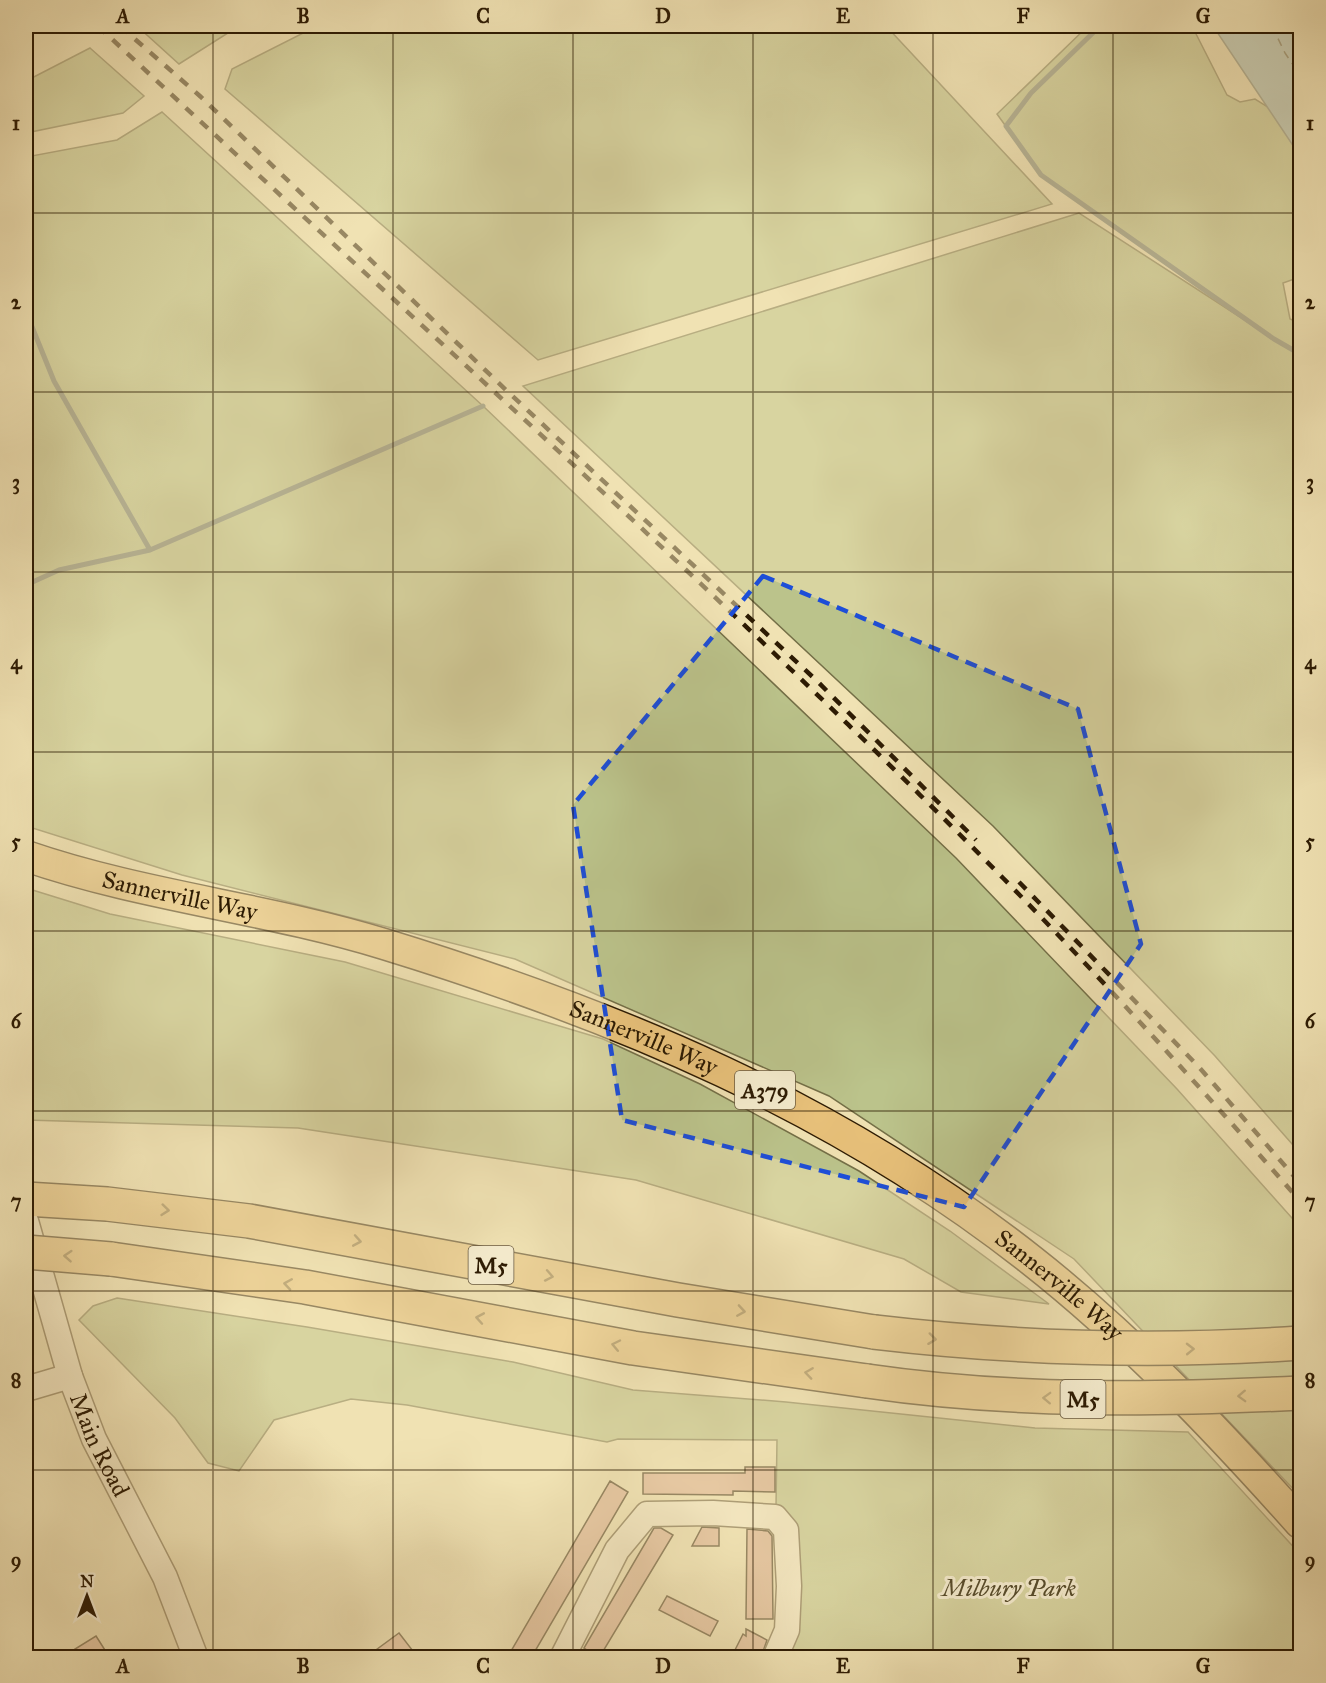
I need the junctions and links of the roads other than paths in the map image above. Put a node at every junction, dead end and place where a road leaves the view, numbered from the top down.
1 (26, 856) edge
2 (26, 1199) edge
3 (26, 1221) edge
4 (26, 1252) edge
5 (1300, 1343) edge
6 (70, 1376) junction
7 (26, 1389) edge
8 (1300, 1393) edge
9 (1300, 1523) edge
10 (196, 1658) edge
11 (562, 1658) edge
12 (775, 1658) edge

1 - 9 main road, Sannerville Way / A379
2 -> 5 highway, M5, bridge
3 - 6 street, Main Road
8 -> 4 highway, M5, bridge
6 - 7 street
6 - 10 street, Main Road
11 - 12 street

